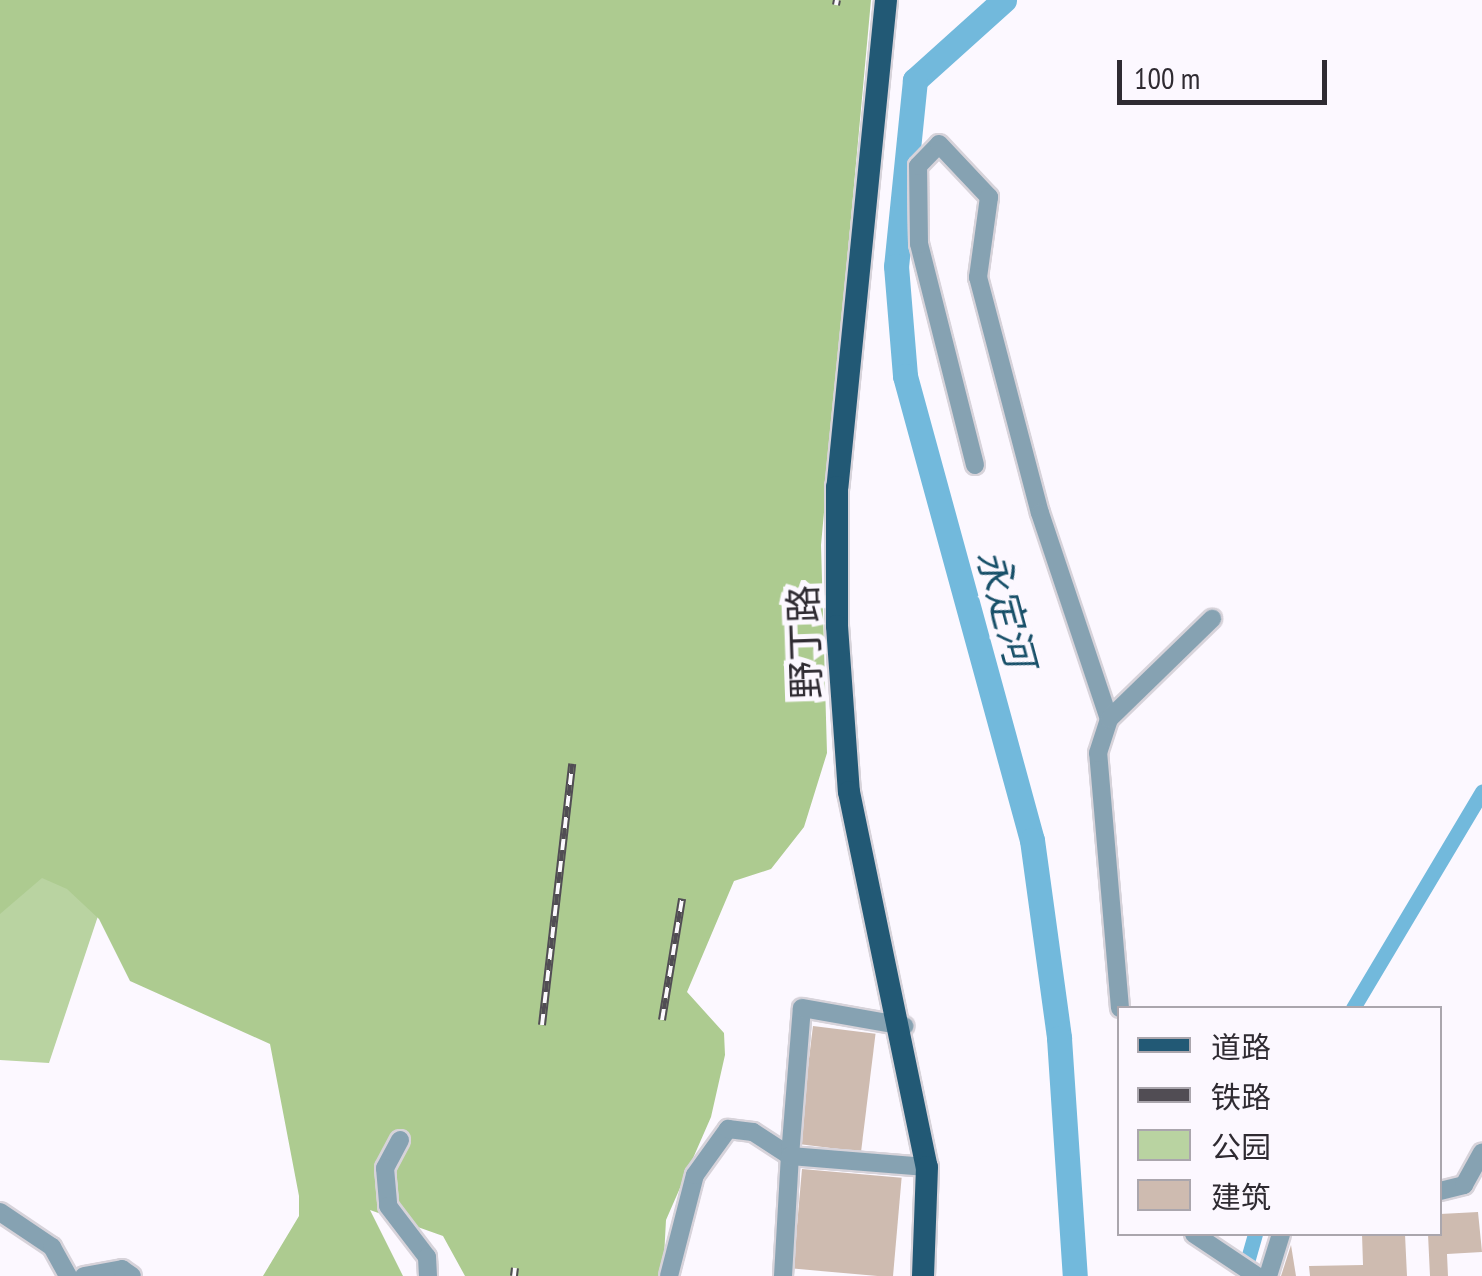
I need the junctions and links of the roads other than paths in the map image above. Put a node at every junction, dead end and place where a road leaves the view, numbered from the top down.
1 (886, 0) edge
2 (975, 465) dead end
3 (1212, 619) dead end
4 (1109, 719) junction
5 (1120, 1006) edge
6 (904, 1026) junction
7 (400, 1140) dead end
8 (1482, 1153) edge
9 (790, 1156) junction
10 (927, 1167) junction
11 (1442, 1190) edge
12 (0, 1212) edge
13 (1197, 1236) edge
14 (1280, 1236) edge
15 (1260, 1275) edge
16 (68, 1276) edge
17 (84, 1276) edge
18 (132, 1276) edge
19 (428, 1276) edge
20 (669, 1276) edge
21 (783, 1276) edge
22 (923, 1276) edge

1 - 6 main road, 野丁路
2 - 4 street
3 - 4 street
4 - 5 street
6 - 9 street
6 - 10 main road, 野丁路
7 - 19 street
8 - 11 street
9 - 10 street
9 - 20 street
9 - 21 street
10 - 22 main road, 野丁路
12 - 16 street
13 - 15 street
14 - 15 street
17 - 18 street

